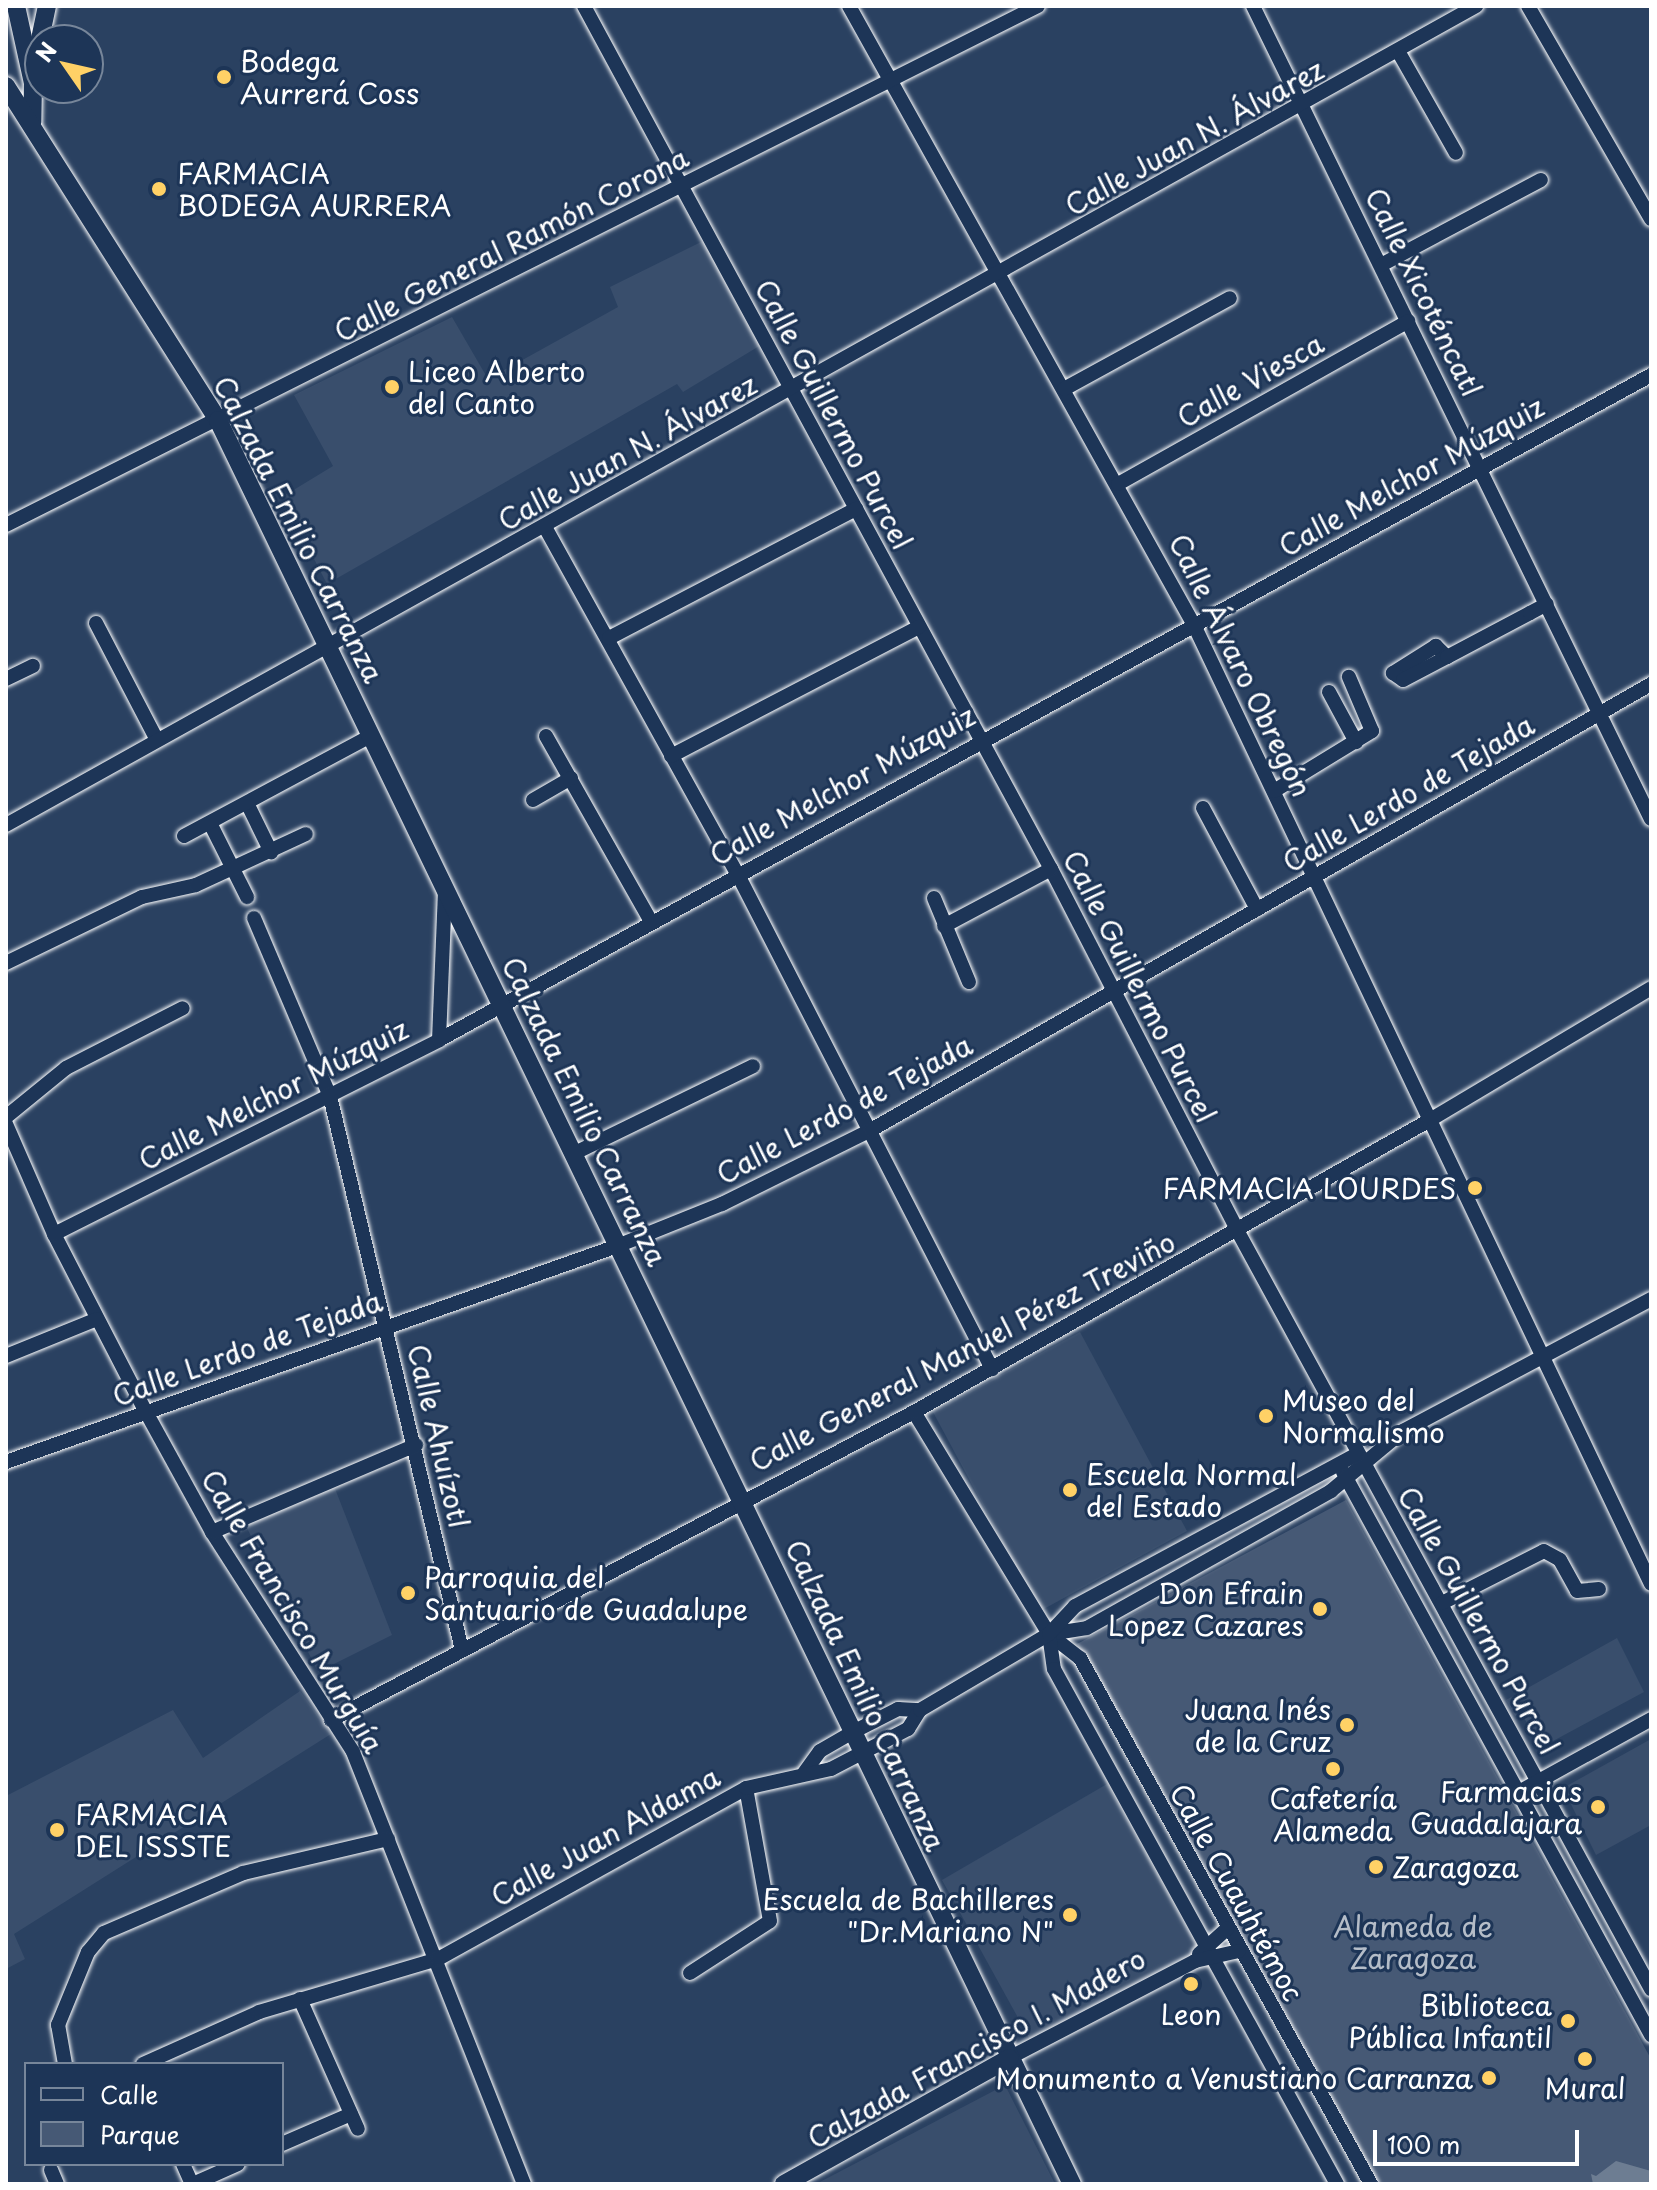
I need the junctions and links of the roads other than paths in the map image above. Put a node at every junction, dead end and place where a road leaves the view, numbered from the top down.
1 (15, 6) edge
2 (584, 6) edge
3 (849, 6) edge
4 (1253, 6) edge
5 (1476, 6) edge
6 (1528, 6) edge
7 (1030, 8) edge
8 (6, 10) edge
9 (24, 44) edge
10 (1398, 51) junction
11 (891, 81) junction
12 (6, 86) edge
13 (32, 104) edge
14 (1303, 107) junction
15 (32, 122) junction
16 (1456, 153) dead end
17 (1541, 180) dead end
18 (681, 188) junction
19 (1651, 219) edge
20 (1381, 265) junction
21 (999, 275) junction
22 (1230, 298) dead end
23 (1408, 321) junction
24 (1651, 375) edge
25 (1064, 389) junction
26 (792, 390) junction
27 (218, 420) junction
28 (1482, 467) junction
29 (1118, 484) junction
30 (856, 509) junction
31 (6, 525) edge
32 (545, 527) junction
33 (1547, 604) junction
34 (96, 623) dead end
35 (1194, 625) junction
36 (919, 627) junction
37 (609, 638) junction
38 (328, 645) junction
39 (1447, 657) dead end
40 (33, 666) dead end
41 (1349, 677) dead end
42 (6, 679) edge
43 (1651, 684) edge
44 (1329, 692) dead end
45 (1599, 714) junction
46 (372, 735) junction
47 (546, 736) dead end
48 (981, 739) junction
49 (157, 740) junction
50 (1356, 742) junction
51 (671, 756) junction
52 (571, 778) junction
53 (1274, 791) junction
54 (533, 800) dead end
55 (247, 803) junction
56 (1203, 808) dead end
57 (1651, 819) edge
58 (210, 823) junction
59 (6, 825) edge
60 (306, 834) dead end
61 (184, 836) dead end
62 (271, 852) junction
63 (1051, 869) junction
64 (232, 870) junction
65 (737, 873) junction
66 (1316, 876) junction
67 (445, 890) junction
68 (247, 897) dead end
69 (934, 898) dead end
70 (1257, 909) junction
71 (254, 918) dead end
72 (650, 920) junction
73 (944, 926) junction
74 (6, 963) edge
75 (969, 982) dead end
76 (1651, 988) edge
77 (1113, 992) junction
78 (502, 1004) junction
79 (183, 1008) dead end
80 (439, 1040) junction
81 (753, 1066) dead end
82 (330, 1096) junction
83 (6, 1117) edge
84 (1430, 1120) junction
85 (6, 1124) edge
86 (871, 1130) junction
87 (575, 1153) junction
88 (1237, 1230) junction
89 (54, 1234) junction
90 (620, 1245) junction
91 (1651, 1299) edge
92 (97, 1319) junction
93 (386, 1326) junction
94 (6, 1356) edge
95 (1541, 1358) junction
96 (992, 1369) junction
97 (146, 1412) junction
98 (914, 1412) junction
99 (416, 1445) junction
100 (1360, 1459) junction
101 (6, 1462) edge
102 (1339, 1464) junction
103 (1347, 1479) junction
104 (743, 1498) junction
105 (212, 1532) junction
106 (1651, 1584) edge
107 (1599, 1589) dead end
108 (1442, 1603) junction
109 (1049, 1634) junction
110 (462, 1650) junction
111 (920, 1710) junction
112 (1651, 1719) edge
113 (331, 1720) junction
114 (849, 1734) junction
115 (859, 1754) junction
116 (804, 1773) junction
117 (1539, 1781) junction
118 (746, 1788) junction
119 (1519, 1792) junction
120 (388, 1839) junction
121 (1577, 1852) junction
122 (1557, 1861) junction
123 (1227, 1929) junction
124 (1203, 1945) junction
125 (1239, 1951) junction
126 (438, 1959) junction
127 (1195, 1961) junction
128 (1212, 1961) junction
129 (1638, 1965) junction
130 (690, 1973) dead end
131 (1619, 1976) junction
132 (1651, 1989) edge
133 (300, 1999) junction
134 (1651, 2035) edge
135 (1009, 2058) junction
136 (65, 2062) edge
137 (147, 2062) edge
138 (351, 2114) junction
139 (358, 2129) dead end
140 (284, 2143) edge
141 (184, 2166) edge
142 (234, 2166) edge
143 (193, 2184) edge
144 (524, 2184) edge
145 (784, 2184) edge
146 (1072, 2184) edge
147 (1337, 2184) edge
148 (1371, 2184) edge

1 - 8 main road
1 - 9 main road
2 - 18 street, Calle Guillermo Purcel
3 - 11 street, Calle Álvaro Obregón
4 - 14 street, Calle Xicoténcatl
5 - 10 street, Calle Juan N. Álvarez
6 - 19 street
7 - 11 street, Calle General Ramón Corona
10 - 14 street, Calle Juan N. Álvarez
10 - 16 street
11 - 18 street, Calle General Ramón Corona
11 - 21 street, Calle Álvaro Obregón
12 - 15 main road, Calzada Emilio Carranza
13 - 15 main road
14 - 20 street, Calle Xicoténcatl
14 - 21 street, Calle Juan N. Álvarez
15 - 27 main road, Calzada Emilio Carranza
17 - 20 street
18 - 26 street, Calle Guillermo Purcel
18 - 27 street, Calle General Ramón Corona
20 - 23 street, Calle Xicoténcatl
21 - 25 street, Calle Álvaro Obregón
21 - 26 street, Calle Juan N. Álvarez
22 - 25 street
23 - 28 street, Calle Xicoténcatl
23 - 29 street, Calle Viesca
24 - 28 street, Calle Melchor Múzquiz
25 - 29 street, Calle Álvaro Obregón
26 - 30 street, Calle Guillermo Purcel
26 - 32 street, Calle Juan N. Álvarez
27 - 31 street, Calle General Ramón Corona
27 - 38 main road, Calzada Emilio Carranza
28 - 33 street, Calle Xicoténcatl
28 - 35 street, Calle Melchor Múzquiz
29 - 35 street, Calle Álvaro Obregón
30 - 36 street, Calle Guillermo Purcel
30 - 37 street
32 - 37 street
32 - 38 street, Calle Juan N. Álvarez
33 - 39 street
33 - 45 street, Calle Xicoténcatl
34 - 49 street
35 - 48 street, Calle Melchor Múzquiz
35 - 53 street, Calle Álvaro Obregón
36 - 48 street, Calle Guillermo Purcel
36 - 51 street
37 - 51 street
38 - 46 main road, Calzada Emilio Carranza
38 - 49 street, Calle Juan N. Álvarez
40 - 42 street
41 - 50 street
43 - 45 street, Calle Lerdo de Tejada
44 - 50 street
45 - 57 street, Calle Xicoténcatl
45 - 66 street, Calle Lerdo de Tejada
46 - 55 street
46 - 67 main road, Calzada Emilio Carranza
47 - 52 street
48 - 63 street, Calle Guillermo Purcel
48 - 65 street, Calle Melchor Múzquiz
49 - 59 street, Calle Juan N. Álvarez
50 - 53 street
51 - 65 street
52 - 54 street
52 - 72 street
53 - 66 street, Calle Álvaro Obregón
55 - 58 street
55 - 62 street
56 - 70 street
58 - 61 street
58 - 64 street
60 - 62 street
62 - 64 street
63 - 73 street
63 - 77 street, Calle Guillermo Purcel
64 - 68 street
64 - 74 street
65 - 72 street, Calle Melchor Múzquiz
65 - 86 street
66 - 70 street, Calle Lerdo de Tejada
66 - 84 street, Calle Álvaro Obregón
67 - 78 main road, Calzada Emilio Carranza
67 - 80 street
69 - 73 street
70 - 77 street, Calle Lerdo de Tejada
71 - 82 street, Calle Ahuízotl
72 - 78 street, Calle Melchor Múzquiz
73 - 75 street
76 - 84 street, Calle General Manuel Pérez Treviño
77 - 86 street, Calle Lerdo de Tejada
77 - 88 street, Calle Guillermo Purcel
78 - 80 street, Calle Melchor Múzquiz
78 - 87 main road, Calzada Emilio Carranza
79 - 83 street
80 - 82 street, Calle Melchor Múzquiz
81 - 87 street
82 - 89 street, Calle Melchor Múzquiz
82 - 93 street, Calle Ahuízotl
84 - 88 street, Calle General Manuel Pérez Treviño
84 - 95 street, Calle Álvaro Obregón
85 - 89 street, Calle Francisco Murguía
86 - 90 street, Calle Lerdo de Tejada
86 - 96 street
87 - 90 main road, Calzada Emilio Carranza
88 - 96 street, Calle General Manuel Pérez Treviño
88 - 100 street, Calle Guillermo Purcel
89 - 92 street, Calle Francisco Murguía
90 - 93 street, Calle Lerdo de Tejada
90 - 104 main road, Calzada Emilio Carranza
91 - 95 street, Calle Juan Aldama
92 - 94 street
92 - 97 street, Calle Francisco Murguía
93 - 97 street, Calle Lerdo de Tejada
93 - 99 street, Calle Ahuízotl
95 - 100 street, Calle Juan Aldama
95 - 106 street, Calle Álvaro Obregón
96 - 98 street, Calle General Manuel Pérez Treviño
97 - 101 street, Calle Lerdo de Tejada
97 - 105 street, Calle Francisco Murguía
98 - 104 street, Calle General Manuel Pérez Treviño
98 - 109 street, Calle Cuauhtémoc
99 - 105 street
99 - 110 street, Calle Ahuízotl
100 - 102 street, Calle Juan Aldama
100 - 103 street, Calle Juan Aldama
100 - 108 street, Calle Guillermo Purcel
102 - 103 street, Calle Guillermo Purcel
102 - 109 street, Calle Juan Aldama
103 - 109 street, Calle Juan Aldama
103 - 119 street, Calle Guillermo Purcel
104 - 110 street, Calle General Manuel Pérez Treviño
104 - 114 main road, Calzada Emilio Carranza
105 - 113 street, Calle Francisco Murguía
107 - 108 street
108 - 117 street, Calle Guillermo Purcel
109 - 111 street, Calle Juan Aldama
109 - 123 street, Calle Cuauhtémoc
109 - 124 street, Calle Cuauhtémoc
110 - 113 street, Calle General Manuel Pérez Treviño
111 - 114 street, Calle Juan Aldama
111 - 115 street, Calle Juan Aldama
112 - 117 street
113 - 120 street, Calle Francisco Murguía
114 - 115 main road, Calzada Emilio Carranza
114 - 116 street, Calle Juan Aldama
115 - 116 street, Calle Juan Aldama
115 - 135 main road, Calzada Emilio Carranza
116 - 118 street, Calle Juan Aldama
117 - 119 street
117 - 121 street, Calle Guillermo Purcel
118 - 126 street, Calle Juan Aldama
118 - 130 street
119 - 122 street, Calle Guillermo Purcel
120 - 126 street, Calle Francisco Murguía
120 - 136 street
121 - 122 street
121 - 129 street, Calle Guillermo Purcel
122 - 131 street, Calle Guillermo Purcel
123 - 124 street
123 - 125 street, Calle Cuauhtémoc
124 - 127 street
124 - 128 street, Calle Cuauhtémoc
125 - 128 street
125 - 148 street, Calle Cuauhtémoc
126 - 133 street, Calle Juan Aldama
126 - 144 street, Calle Francisco Murguía
127 - 128 street
127 - 135 street, Calzada Francisco I. Madero
128 - 147 street, Calle Cuauhtémoc
129 - 131 street
129 - 132 street, Calle Guillermo Purcel
131 - 134 street, Calle Guillermo Purcel
133 - 137 street, Calle Juan Aldama
133 - 138 street
135 - 145 main road, Calzada Francisco I. Madero
135 - 146 main road, Calzada Emilio Carranza
138 - 139 street
138 - 140 street
141 - 143 street
142 - 143 street

